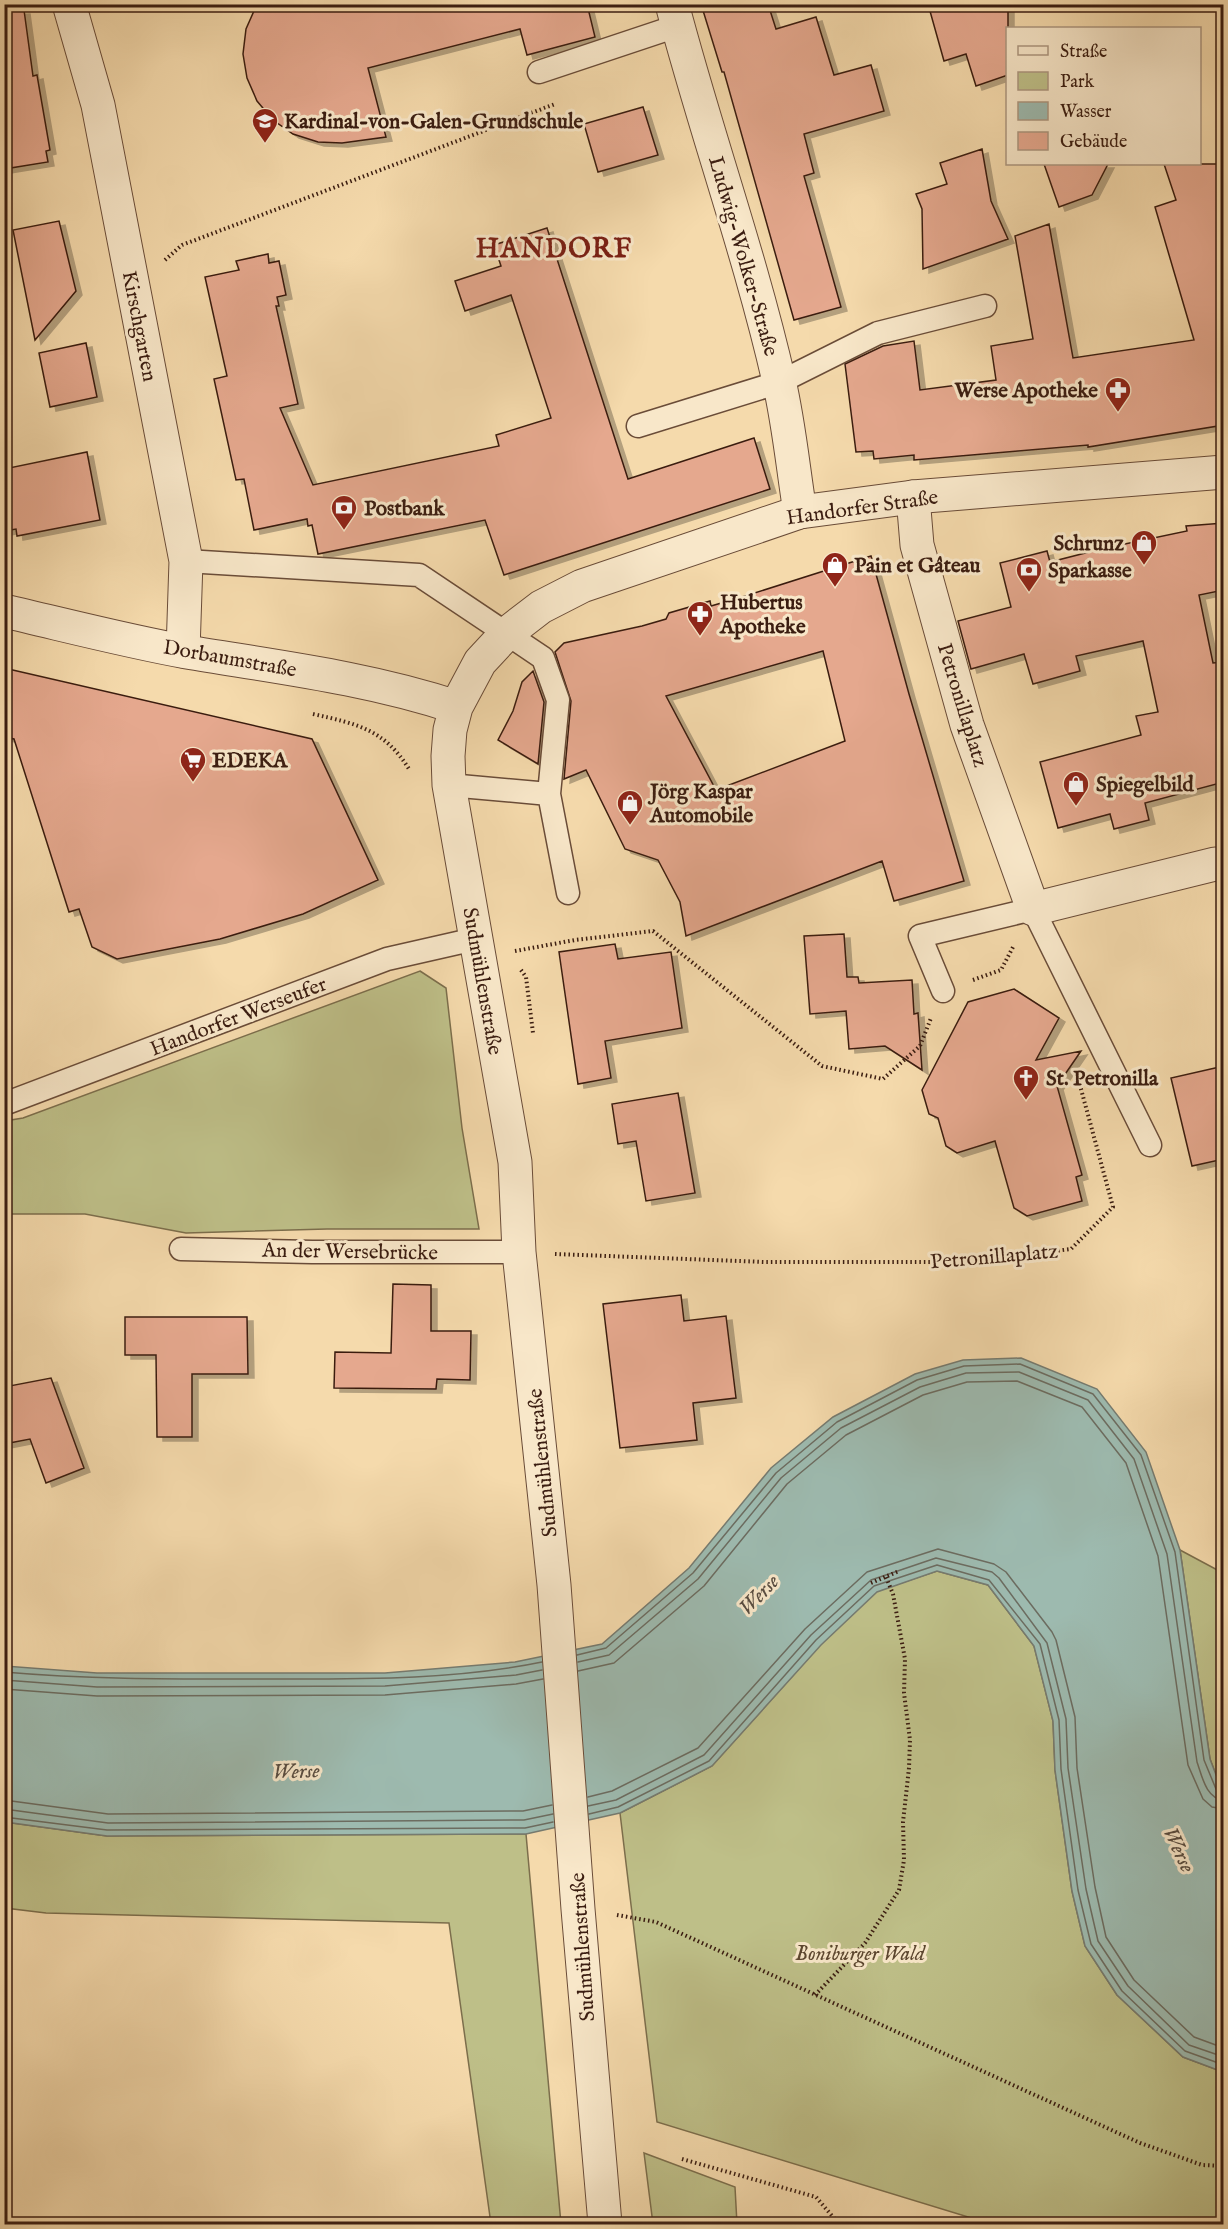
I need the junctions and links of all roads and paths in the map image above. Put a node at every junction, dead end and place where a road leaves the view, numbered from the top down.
1 (69, 4) edge
2 (675, 15) edge
3 (539, 72) dead end
4 (560, 101) dead end
5 (131, 277) junction
6 (985, 306) dead end
7 (780, 382) junction
8 (638, 426) dead end
9 (1224, 472) edge
10 (913, 497) junction
11 (800, 512) junction
12 (186, 561) junction
13 (4, 611) edge
14 (506, 634) junction
15 (183, 651) junction
16 (456, 707) junction
17 (302, 711) dead end
18 (399, 752) dead end
19 (449, 785) junction
20 (549, 794) junction
21 (1215, 864) dead end
22 (568, 893) dead end
23 (1033, 909) junction
24 (475, 939) junction
25 (509, 952) dead end
26 (943, 991) junction
27 (1076, 1069) dead end
28 (4, 1104) edge
29 (1150, 1145) dead end
30 (182, 1249) dead end
31 (534, 1253) junction
32 (899, 1571) dead end
33 (886, 1576) junction
34 (871, 1583) dead end
35 (616, 1915) dead end
36 (815, 1995) junction
37 (682, 2159) dead end
38 (1224, 2166) edge
39 (605, 2224) edge
40 (839, 2224) edge

1 - 5 street, Kirschgarten
2 - 3 lane
2 - 7 street, Ludwig-Wolker-Straße
4 - 5 path
5 - 12 street, Kirschgarten
6 - 7 lane
7 - 8 lane
7 - 11 street, Ludwig-Wolker-Straße
9 - 10 street, Handorfer Straße
10 - 11 street, Handorfer Straße
10 - 23 street, Petronillaplatz
11 - 14 street, Handorfer Straße
12 - 14 lane
12 - 15 street, Kirschgarten
13 - 15 street, Dorbaumstraße
14 - 16 street, Handorfer Straße
14 - 20 lane
15 - 16 street, Dorbaumstraße
16 - 19 street, Sudmühlenstraße
17 - 18 path
19 - 20 lane
19 - 24 street, Sudmühlenstraße
20 - 22 lane
21 - 23 street
23 - 26 path
23 - 26 lane
23 - 29 lane, Petronillaplatz
24 - 28 lane, Handorfer Werseufer
24 - 31 street, Sudmühlenstraße
25 - 26 path
27 - 31 path, Petronillaplatz
30 - 31 lane, An der Wersebrücke
31 - 39 street, Sudmühlenstraße
32 - 33 path
33 - 34 path
33 - 36 path
35 - 36 path
36 - 38 path
37 - 40 path

